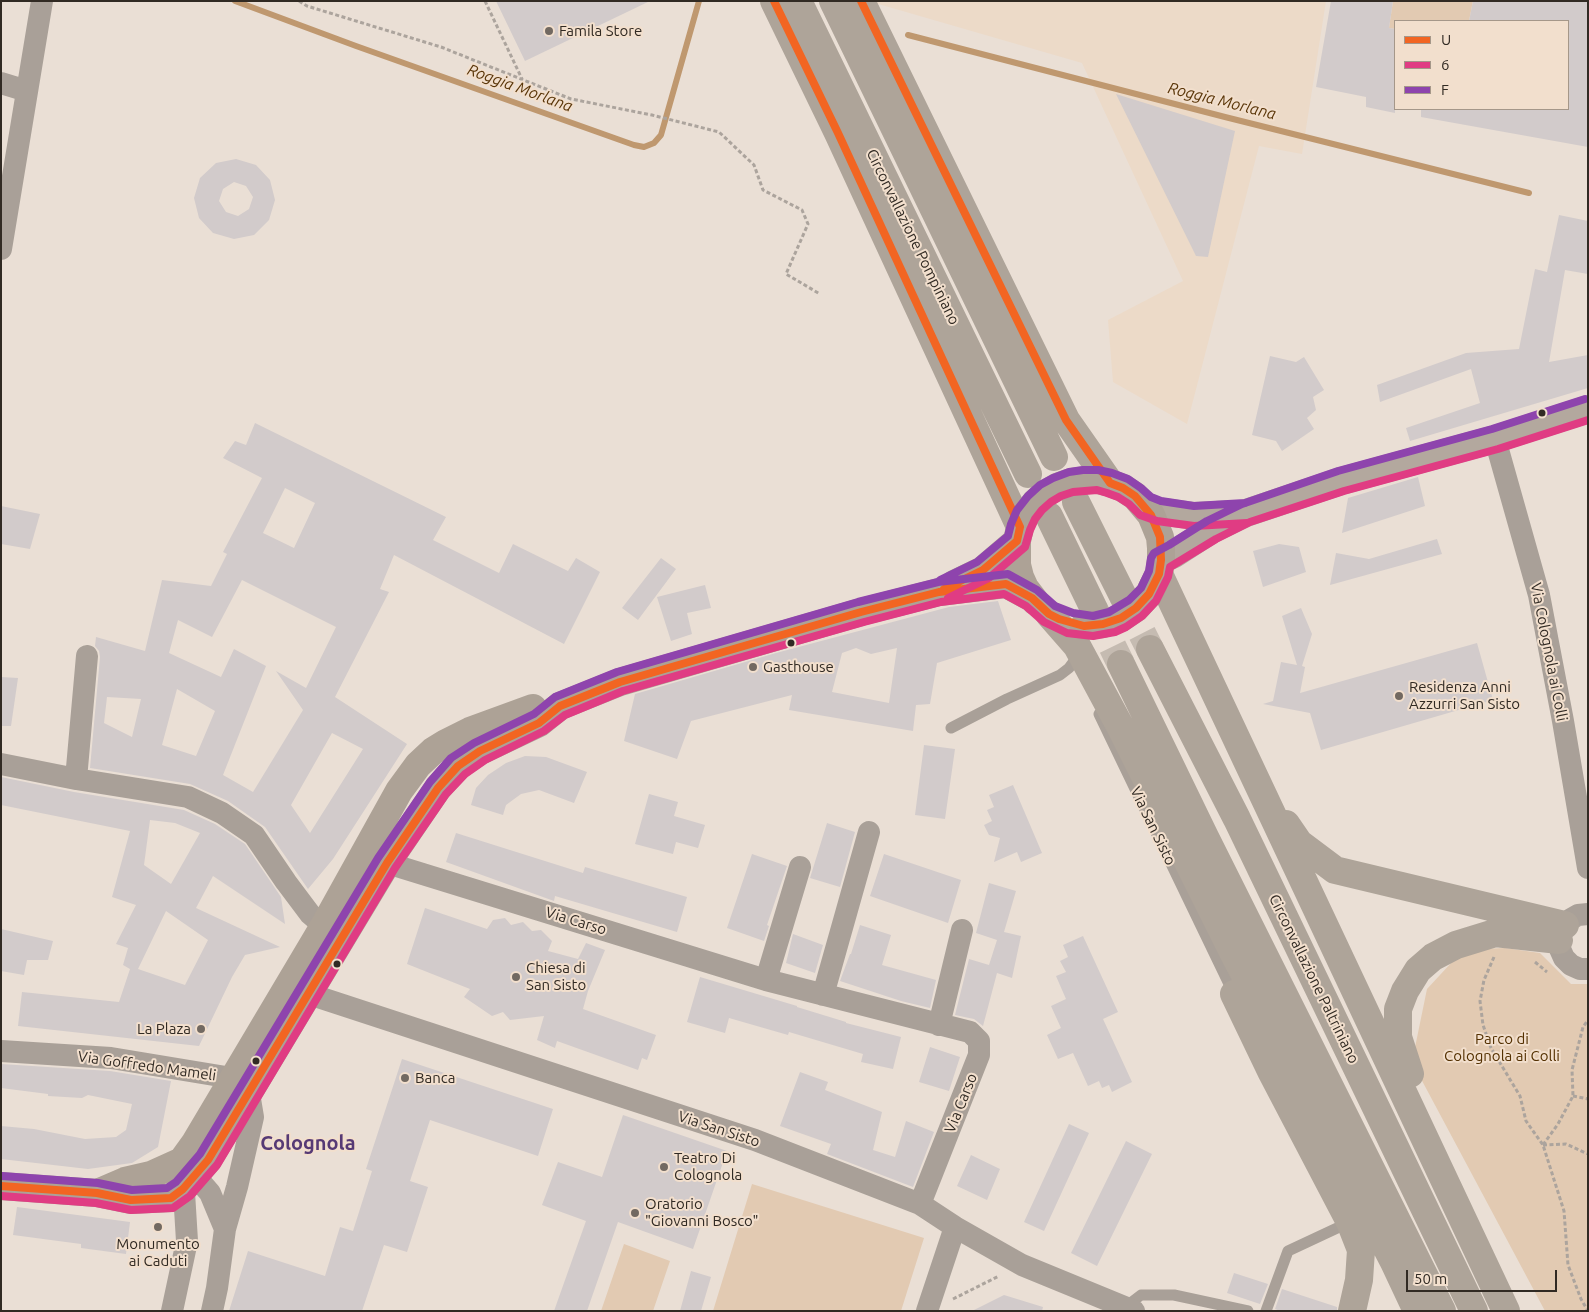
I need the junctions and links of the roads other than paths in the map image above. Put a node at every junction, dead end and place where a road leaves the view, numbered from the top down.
1 (42, 1) edge
2 (774, 1) edge
3 (798, 1) edge
4 (833, 1) edge
5 (861, 1) edge
6 (1, 83) edge
7 (27, 92) junction
8 (1, 249) edge
9 (1588, 409) edge
10 (1495, 439) junction
11 (1054, 457) dead end
12 (1028, 474) dead end
13 (1104, 481) junction
14 (1076, 502) dead end
15 (1144, 506) junction
16 (1246, 513) junction
17 (1028, 524) junction
18 (1158, 573) junction
19 (939, 592) junction
20 (1123, 596) tunnel mouth
21 (1040, 606) junction
22 (1089, 618) junction
23 (1150, 649) tunnel mouth
24 (87, 656) dead end
25 (1083, 657) junction
26 (1121, 664) tunnel mouth
27 (560, 706) junction
28 (951, 728) dead end
29 (1236, 737) junction
30 (1, 764) edge
31 (76, 779) junction
32 (869, 832) dead end
33 (387, 863) junction
34 (800, 867) dead end
35 (1588, 868) edge
36 (324, 926) junction
37 (1571, 926) edge
38 (962, 930) dead end
39 (1234, 954) junction
40 (1588, 969) edge
41 (766, 980) junction
42 (1230, 986) junction
43 (299, 988) junction
44 (823, 995) junction
45 (939, 1025) junction
46 (1, 1050) edge
47 (1272, 1071) junction
48 (240, 1086) junction
49 (1315, 1107) junction
50 (187, 1175) junction
51 (1, 1186) edge
52 (920, 1204) junction
53 (1350, 1222) junction
54 (955, 1227) junction
55 (225, 1229) junction
56 (937, 1307) edge
57 (1129, 1309) edge
58 (1506, 1310) edge
59 (172, 1311) edge
60 (212, 1311) edge
61 (1248, 1311) edge
62 (1266, 1311) edge
63 (1352, 1311) edge
64 (1417, 1311) edge
65 (1442, 1311) edge
66 (1474, 1311) edge

1 - 7 street
2 - 17 highway
3 - 12 highway, Circonvallazione Pompiniano
4 - 11 highway, Circonvallazione Pompiniano
5 - 13 highway
6 - 7 street
7 - 8 street
9 - 10 main road
10 - 16 main road
10 - 35 street, Via Colognola ai Colli
13 - 15 main road
13 - 17 main road, bridge
14 - 20 highway
15 - 16 main road
15 - 18 main road
16 - 18 main road
17 - 19 main road
17 - 21 main road
17 - 22 highway
18 - 22 main road, bridge
18 - 29 highway
19 - 21 main road
19 - 27 main road
21 - 22 main road
21 - 25 highway
23 - 66 highway, Circonvallazione Paltriniano
24 - 31 street
25 - 28 lane
25 - 39 highway
25 - 42 lane, Via San Sisto
26 - 65 highway
27 - 33 main road
27 - 36 main road
29 - 37 highway
29 - 58 highway
30 - 31 street
31 - 36 street
32 - 44 street
33 - 41 street, Via Carso
33 - 43 main road
34 - 41 street
36 - 43 main road
37 - 40 street
37 - 58 highway
38 - 45 street
39 - 42 highway
39 - 49 highway
41 - 44 street, Via Carso
42 - 47 highway
43 - 48 main road
43 - 52 street, Via San Sisto
44 - 45 street, Via Carso
45 - 52 street, Via Carso
46 - 48 street, Via Goffredo Mameli
47 - 49 highway
47 - 53 highway
48 - 50 main road
48 - 55 street
49 - 64 highway
50 - 51 main road
50 - 55 street
50 - 59 street
52 - 54 street, Via San Sisto
53 - 62 lane
53 - 63 highway
54 - 56 street
54 - 57 street, Via San Sisto
55 - 60 street
57 - 61 lane

